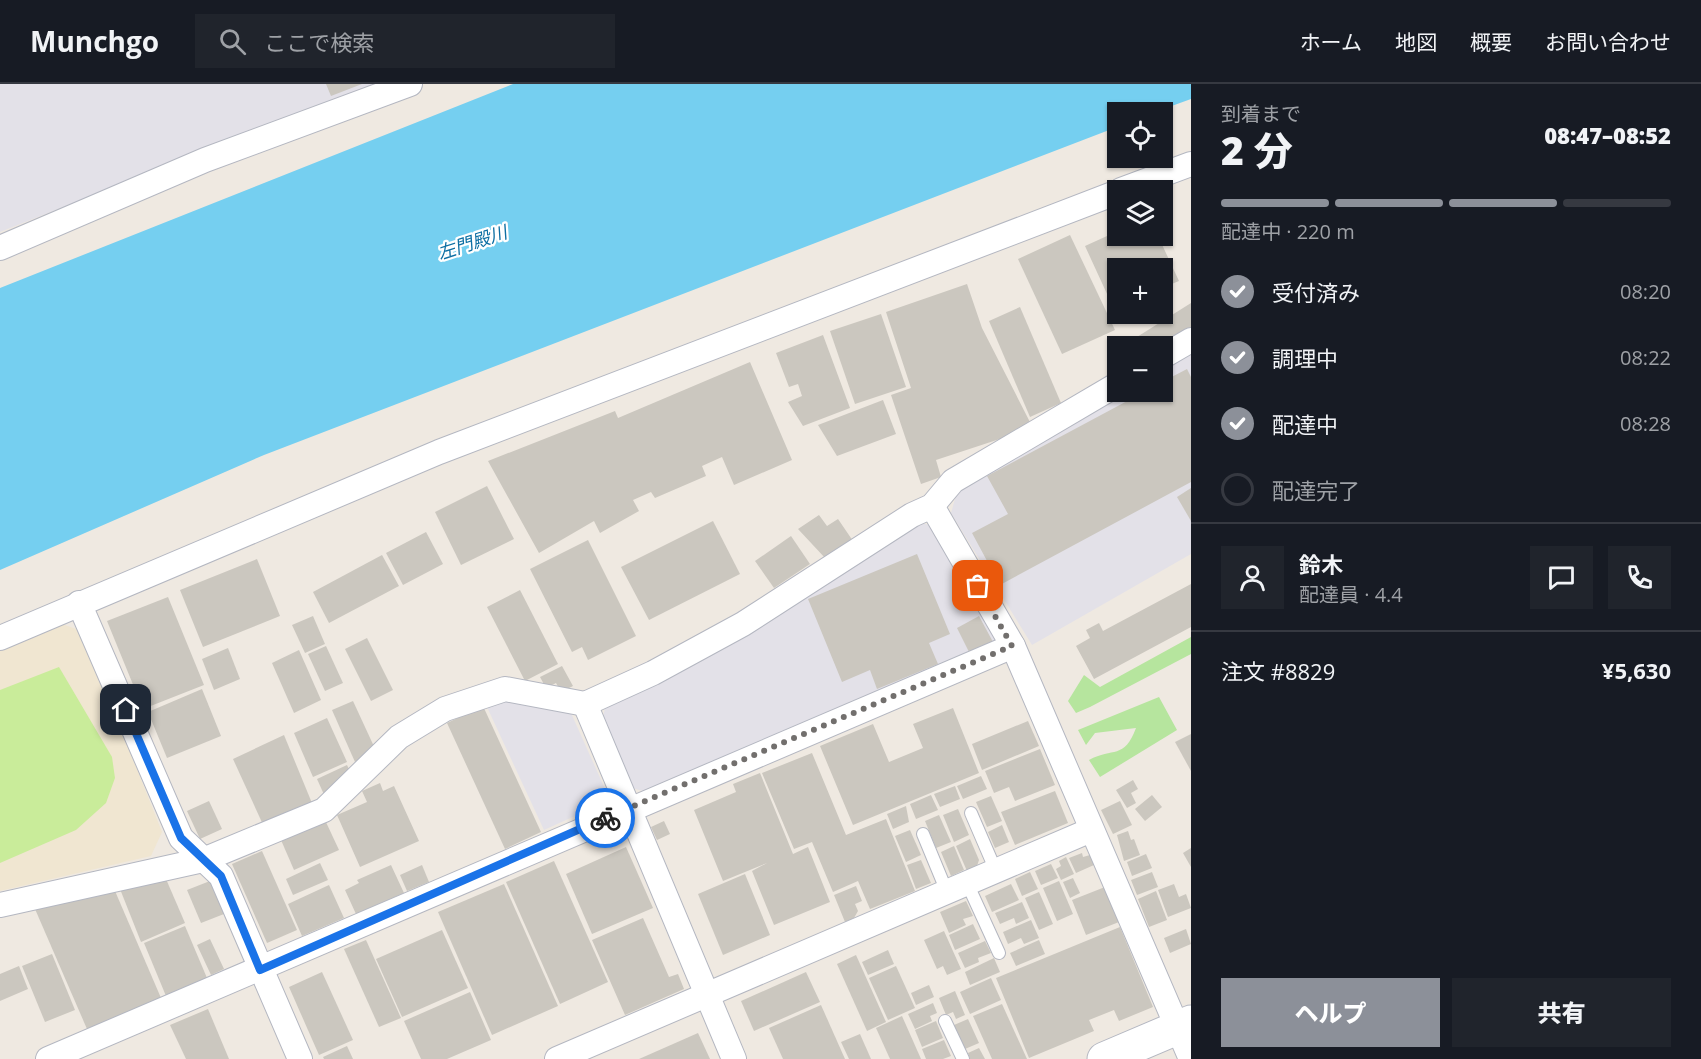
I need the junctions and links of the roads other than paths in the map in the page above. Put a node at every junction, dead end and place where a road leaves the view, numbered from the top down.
1 (410, 84) edge
2 (1191, 164) edge
3 (1148, 180) edge
4 (1107, 196) edge
5 (0, 248) edge
6 (1191, 340) edge
7 (1173, 351) edge
8 (1107, 390) edge
9 (932, 506) junction
10 (79, 603) junction
11 (0, 638) edge
12 (1012, 646) junction
13 (585, 704) junction
14 (628, 809) junction
15 (971, 813) dead end
16 (1091, 830) junction
17 (923, 834) dead end
18 (203, 860) junction
19 (996, 871) junction
20 (957, 888) junction
21 (0, 904) edge
22 (999, 953) dead end
23 (260, 970) junction
24 (706, 996) junction
25 (945, 1021) dead end
26 (1184, 1025) edge
27 (48, 1059) edge
28 (300, 1059) edge
29 (557, 1059) edge
30 (734, 1059) edge
31 (963, 1059) edge
32 (1104, 1059) edge
33 (1191, 1059) edge

1 - 5 street
2 - 3 street
4 - 10 street
6 - 7 street
8 - 9 street
9 - 12 street
9 - 13 street
10 - 11 street
10 - 18 street
12 - 14 street
12 - 16 street
13 - 14 street
13 - 18 street
14 - 23 street
14 - 24 street
15 - 19 lane
16 - 19 street
16 - 26 street
17 - 20 lane
18 - 21 street
18 - 23 street
19 - 20 street
20 - 22 lane
20 - 24 street
23 - 27 street
23 - 28 street
24 - 29 street
24 - 30 street
25 - 31 lane
26 - 32 street
26 - 33 street

